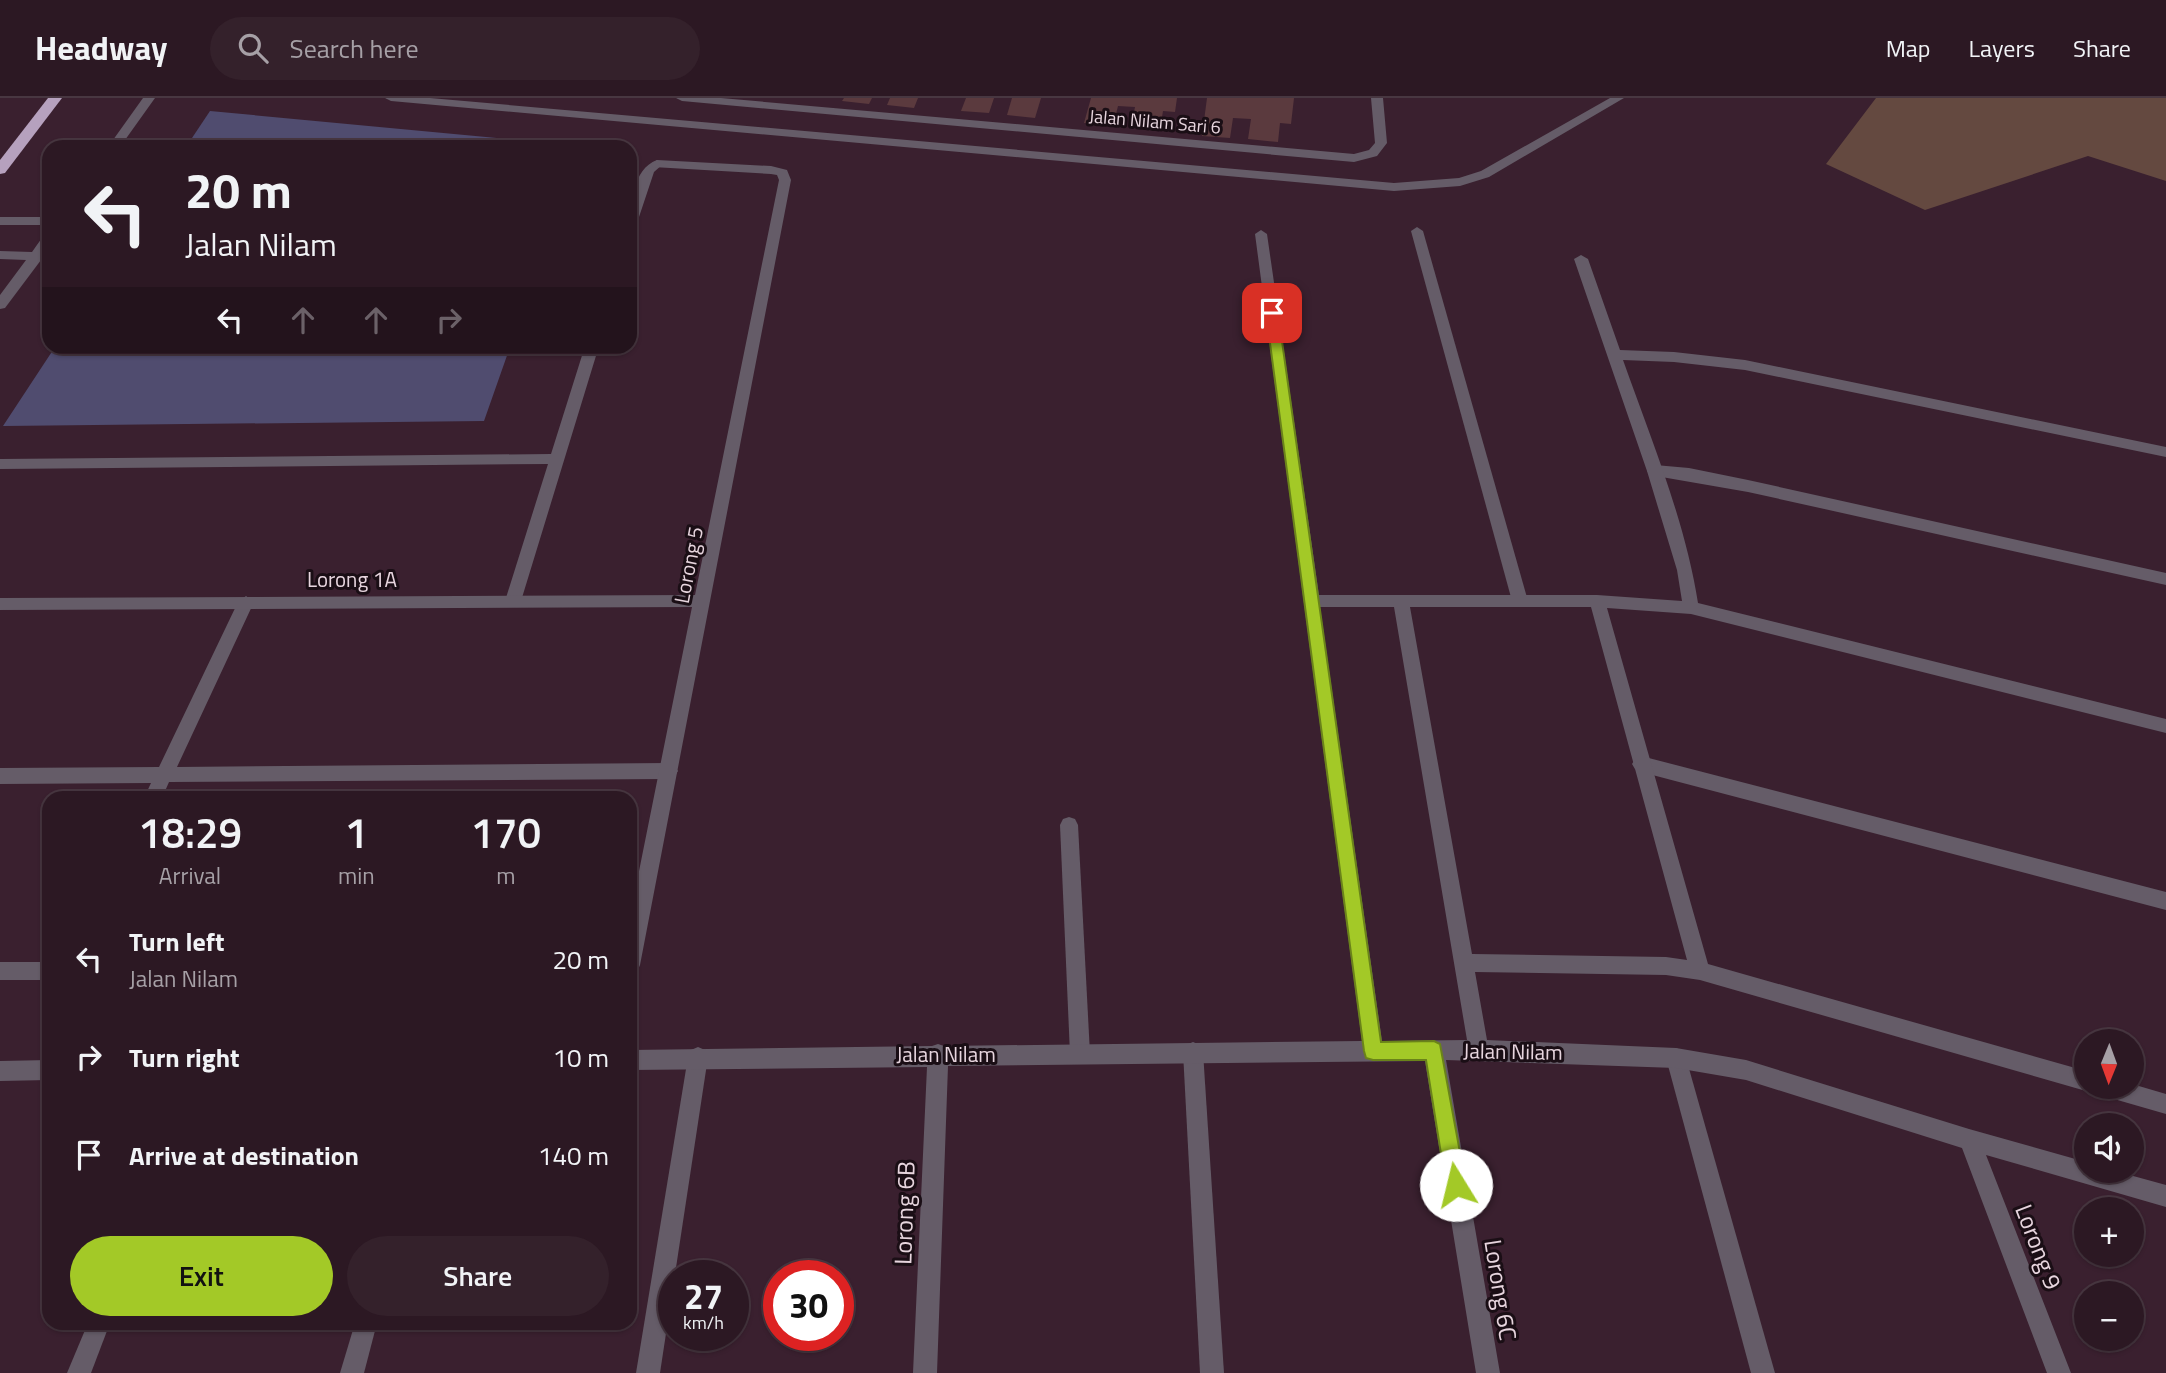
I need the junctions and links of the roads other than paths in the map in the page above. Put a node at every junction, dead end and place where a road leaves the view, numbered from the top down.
1 (55, 98) edge
2 (149, 98) edge
3 (391, 98) edge
4 (682, 98) edge
5 (1377, 98) edge
6 (1618, 98) edge
7 (119, 140) edge
8 (0, 170) edge
9 (637, 204) edge
10 (0, 221) edge
11 (42, 221) edge
12 (1417, 231) dead end
13 (1261, 234) dead end
14 (42, 248) edge
15 (0, 255) edge
16 (37, 256) junction
17 (1581, 259) dead end
18 (0, 305) edge
19 (589, 354) edge
20 (1615, 355) junction
21 (2166, 452) edge
22 (556, 459) junction
23 (0, 464) edge
24 (1655, 471) junction
25 (2166, 579) edge
26 (513, 601) junction
27 (703, 601) junction
28 (1312, 601) junction
29 (1402, 601) junction
30 (1520, 601) junction
31 (1597, 601) junction
32 (246, 602) junction
33 (0, 604) edge
34 (1690, 608) junction
35 (2166, 726) edge
36 (1641, 764) junction
37 (669, 771) junction
38 (164, 775) junction
39 (0, 776) edge
40 (156, 791) edge
41 (1069, 825) dead end
42 (2166, 901) edge
43 (637, 930) edge
44 (1464, 963) junction
45 (0, 971) edge
46 (42, 971) edge
47 (1700, 971) junction
48 (1479, 1050) junction
49 (1373, 1051) junction
50 (1434, 1051) junction
51 (1193, 1052) junction
52 (938, 1054) junction
53 (1080, 1054) junction
54 (698, 1057) junction
55 (1676, 1058) junction
56 (637, 1060) edge
57 (42, 1070) edge
58 (0, 1071) edge
59 (2074, 1078) edge
60 (2144, 1098) edge
61 (2166, 1104) edge
62 (1969, 1140) junction
63 (2166, 1196) edge
64 (96, 1330) edge
65 (364, 1330) edge
66 (79, 1373) edge
67 (352, 1373) edge
68 (648, 1373) edge
69 (925, 1373) edge
70 (1212, 1373) edge
71 (1488, 1373) edge
72 (1763, 1373) edge
73 (2059, 1373) edge

1 - 8 highway
2 - 7 street
3 - 6 street
4 - 5 street, Jalan Nilam Sari 6
9 - 27 street, Lorong 5
10 - 11 street
12 - 30 street
13 - 28 street
14 - 16 street
15 - 16 street
16 - 18 street
17 - 20 street
19 - 22 street
20 - 21 street
20 - 24 street
22 - 23 street
22 - 26 street
24 - 25 street
24 - 34 street
26 - 27 street, Lorong 1A
26 - 32 street, Lorong 1A
27 - 37 street, Lorong 5
28 - 29 street
28 - 49 street
29 - 30 street
29 - 44 street
30 - 31 street
31 - 34 street
31 - 36 street
32 - 33 street, Lorong 1A
32 - 38 street
34 - 35 street
36 - 42 street
36 - 47 street
37 - 38 street
37 - 43 street, Lorong 5
38 - 39 street
38 - 40 street
41 - 53 street
44 - 47 street
44 - 48 street
45 - 46 street
47 - 59 street
48 - 50 street, Jalan Nilam
48 - 55 street, Jalan Nilam
49 - 50 street, Jalan Nilam
49 - 51 street, Jalan Nilam
50 - 71 street, Lorong 6C
51 - 53 street, Jalan Nilam
51 - 70 street
52 - 53 street, Jalan Nilam
52 - 54 street, Jalan Nilam
52 - 69 street, Lorong 6B
54 - 56 street, Jalan Nilam
54 - 68 street
55 - 62 street, Jalan Nilam
55 - 72 street
57 - 58 street
60 - 61 street
62 - 63 street, Jalan Nilam
62 - 73 street, Lorong 9
64 - 66 street
65 - 67 street

